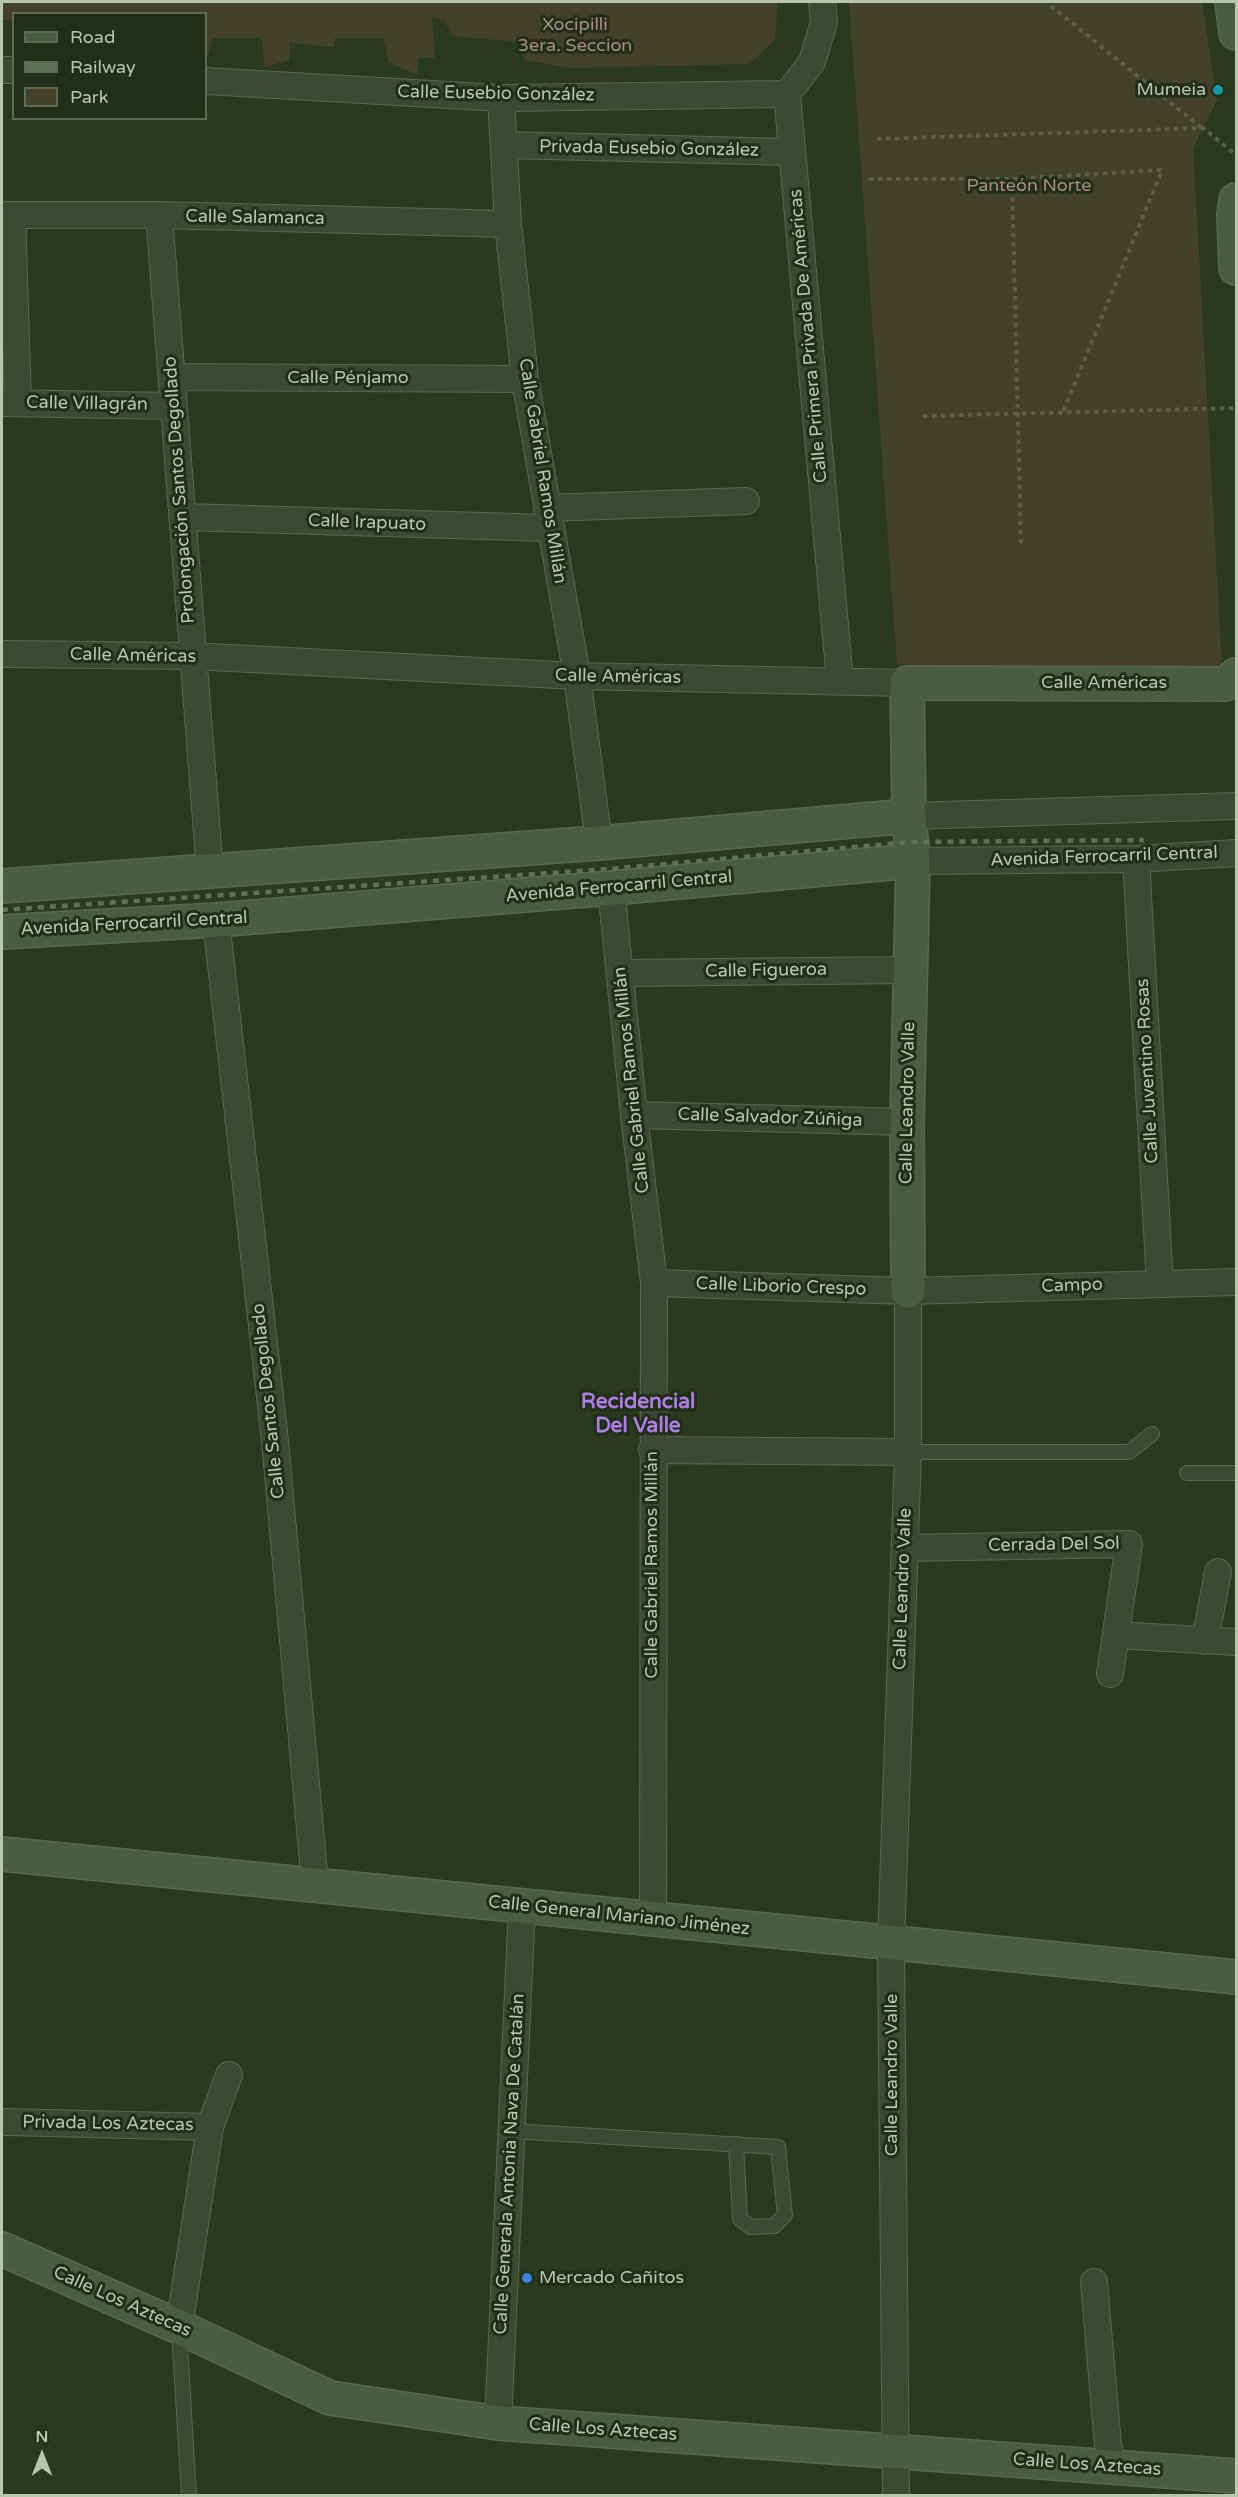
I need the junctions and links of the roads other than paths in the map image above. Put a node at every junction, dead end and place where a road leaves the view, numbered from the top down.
1 (822, 2) edge
2 (1232, 2) edge
3 (1236, 33) edge
4 (207, 81) edge
5 (787, 94) junction
6 (501, 98) junction
7 (505, 145) junction
8 (792, 152) junction
9 (1236, 200) edge
10 (7, 215) edge
11 (159, 215) junction
12 (508, 224) junction
13 (1236, 268) edge
14 (172, 377) junction
15 (525, 379) junction
16 (10, 403) edge
17 (172, 406) junction
18 (746, 501) dead end
19 (183, 517) junction
20 (548, 518) junction
21 (2, 654) edge
22 (192, 656) junction
23 (577, 676) junction
24 (1235, 677) edge
25 (840, 681) junction
26 (907, 683) junction
27 (1236, 806) edge
28 (909, 816) junction
29 (598, 843) junction
30 (1236, 853) edge
31 (1136, 859) junction
32 (913, 861) junction
33 (210, 872) junction
34 (2, 886) edge
35 (611, 888) junction
36 (216, 920) junction
37 (2, 932) edge
38 (910, 970) junction
39 (621, 973) junction
40 (634, 1114) junction
41 (907, 1122) junction
42 (1236, 1282) edge
43 (654, 1283) junction
44 (1160, 1284) junction
45 (908, 1291) junction
46 (1152, 1434) dead end
47 (652, 1450) junction
48 (908, 1452) junction
49 (1186, 1473) dead end
50 (1236, 1473) edge
51 (905, 1548) junction
52 (1218, 1572) dead end
53 (1116, 1635) junction
54 (1205, 1641) junction
55 (1236, 1642) edge
56 (1110, 1674) dead end
57 (2, 1854) edge
58 (315, 1884) junction
59 (522, 1906) junction
60 (653, 1920) junction
61 (891, 1943) junction
62 (1236, 1977) edge
63 (229, 2075) dead end
64 (6, 2122) dead end
65 (210, 2127) junction
66 (511, 2131) junction
67 (736, 2144) junction
68 (2, 2249) edge
69 (1094, 2282) dead end
70 (179, 2327) junction
71 (498, 2423) junction
72 (895, 2450) junction
73 (1113, 2467) junction
74 (1236, 2476) edge
75 (189, 2496) edge
76 (896, 2496) edge

1 - 5 street
2 - 3 main road
4 - 6 street, Calle Eusebio González
5 - 6 street, Calle Eusebio González
5 - 8 street, Calle Primera Privada De Américas
6 - 7 street, Calle Gabriel Ramos Millán
7 - 8 street, Privada Eusebio González
7 - 12 street, Calle Gabriel Ramos Millán
8 - 25 street, Calle Primera Privada De Américas
9 - 13 main road
10 - 11 street, Calle Salamanca
10 - 16 street
11 - 12 street, Calle Salamanca
11 - 14 street, Prolongación Santos Degollado
12 - 15 street, Calle Gabriel Ramos Millán
14 - 15 street, Calle Pénjamo
14 - 17 street, Prolongación Santos Degollado
15 - 20 street, Calle Gabriel Ramos Millán
16 - 17 street, Calle Villagrán
17 - 19 street, Prolongación Santos Degollado
18 - 20 street, Calle Irapuato
19 - 20 street, Calle Irapuato
19 - 22 street, Prolongación Santos Degollado
20 - 23 street, Calle Gabriel Ramos Millán
21 - 22 street, Calle Américas
22 - 23 street, Calle Américas
22 - 33 street, Prolongación Santos Degollado
23 - 25 street, Calle Américas
23 - 29 street, Calle Gabriel Ramos Millán
24 - 26 main road, Calle Américas
25 - 26 street, Calle Américas
26 - 28 main road, Calle Leandro Valle
27 - 28 street
28 - 29 main road
28 - 32 main road, Calle Leandro Valle
29 - 33 main road
30 - 31 street, Avenida Ferrocarril Central
31 - 32 street, Avenida Ferrocarril Central
31 - 44 street, Calle Juventino Rosas
32 - 35 main road, Avenida Ferrocarril Central
32 - 38 main road, Calle Leandro Valle
33 - 34 main road
35 - 36 main road, Avenida Ferrocarril Central
35 - 39 street, Calle Gabriel Ramos Millán
36 - 37 main road, Avenida Ferrocarril Central
36 - 58 street, Calle Santos Degollado
38 - 39 street, Calle Figueroa
38 - 41 main road, Calle Leandro Valle
39 - 40 street, Calle Gabriel Ramos Millán
40 - 41 street, Calle Salvador Zúñiga
40 - 43 street, Calle Gabriel Ramos Millán
41 - 45 main road, Calle Leandro Valle
42 - 44 street, Campo
43 - 45 street, Calle Liborio Crespo
43 - 47 street, Calle Gabriel Ramos Millán
44 - 45 street, Campo
45 - 48 street, Calle Leandro Valle
46 - 48 lane
47 - 48 street
47 - 60 street, Calle Gabriel Ramos Millán
48 - 51 street, Calle Leandro Valle
49 - 50 lane
51 - 53 street, Cerrada Del Sol
51 - 61 street, Calle Leandro Valle
52 - 54 street
53 - 54 street
53 - 56 street
54 - 55 street
57 - 58 main road, Calle General Mariano Jiménez
58 - 59 main road, Calle General Mariano Jiménez
59 - 60 main road, Calle General Mariano Jiménez
59 - 66 street, Calle Generala Antonia Nava De Catalán
60 - 61 main road, Calle General Mariano Jiménez
61 - 62 main road, Calle General Mariano Jiménez
61 - 72 street, Calle Leandro Valle
63 - 65 street, Privada Los Aztecas
64 - 65 street, Privada Los Aztecas
65 - 70 street, Privada Los Aztecas
66 - 67 lane
66 - 71 street, Calle Generala Antonia Nava De Catalán
67 - 67 lane
68 - 70 main road, Calle Los Aztecas
69 - 73 street
70 - 71 main road, Calle Los Aztecas
70 - 75 lane
71 - 72 main road, Calle Los Aztecas
72 - 73 main road, Calle Los Aztecas
72 - 76 street, Calle Leandro Valle
73 - 74 main road, Calle Los Aztecas

